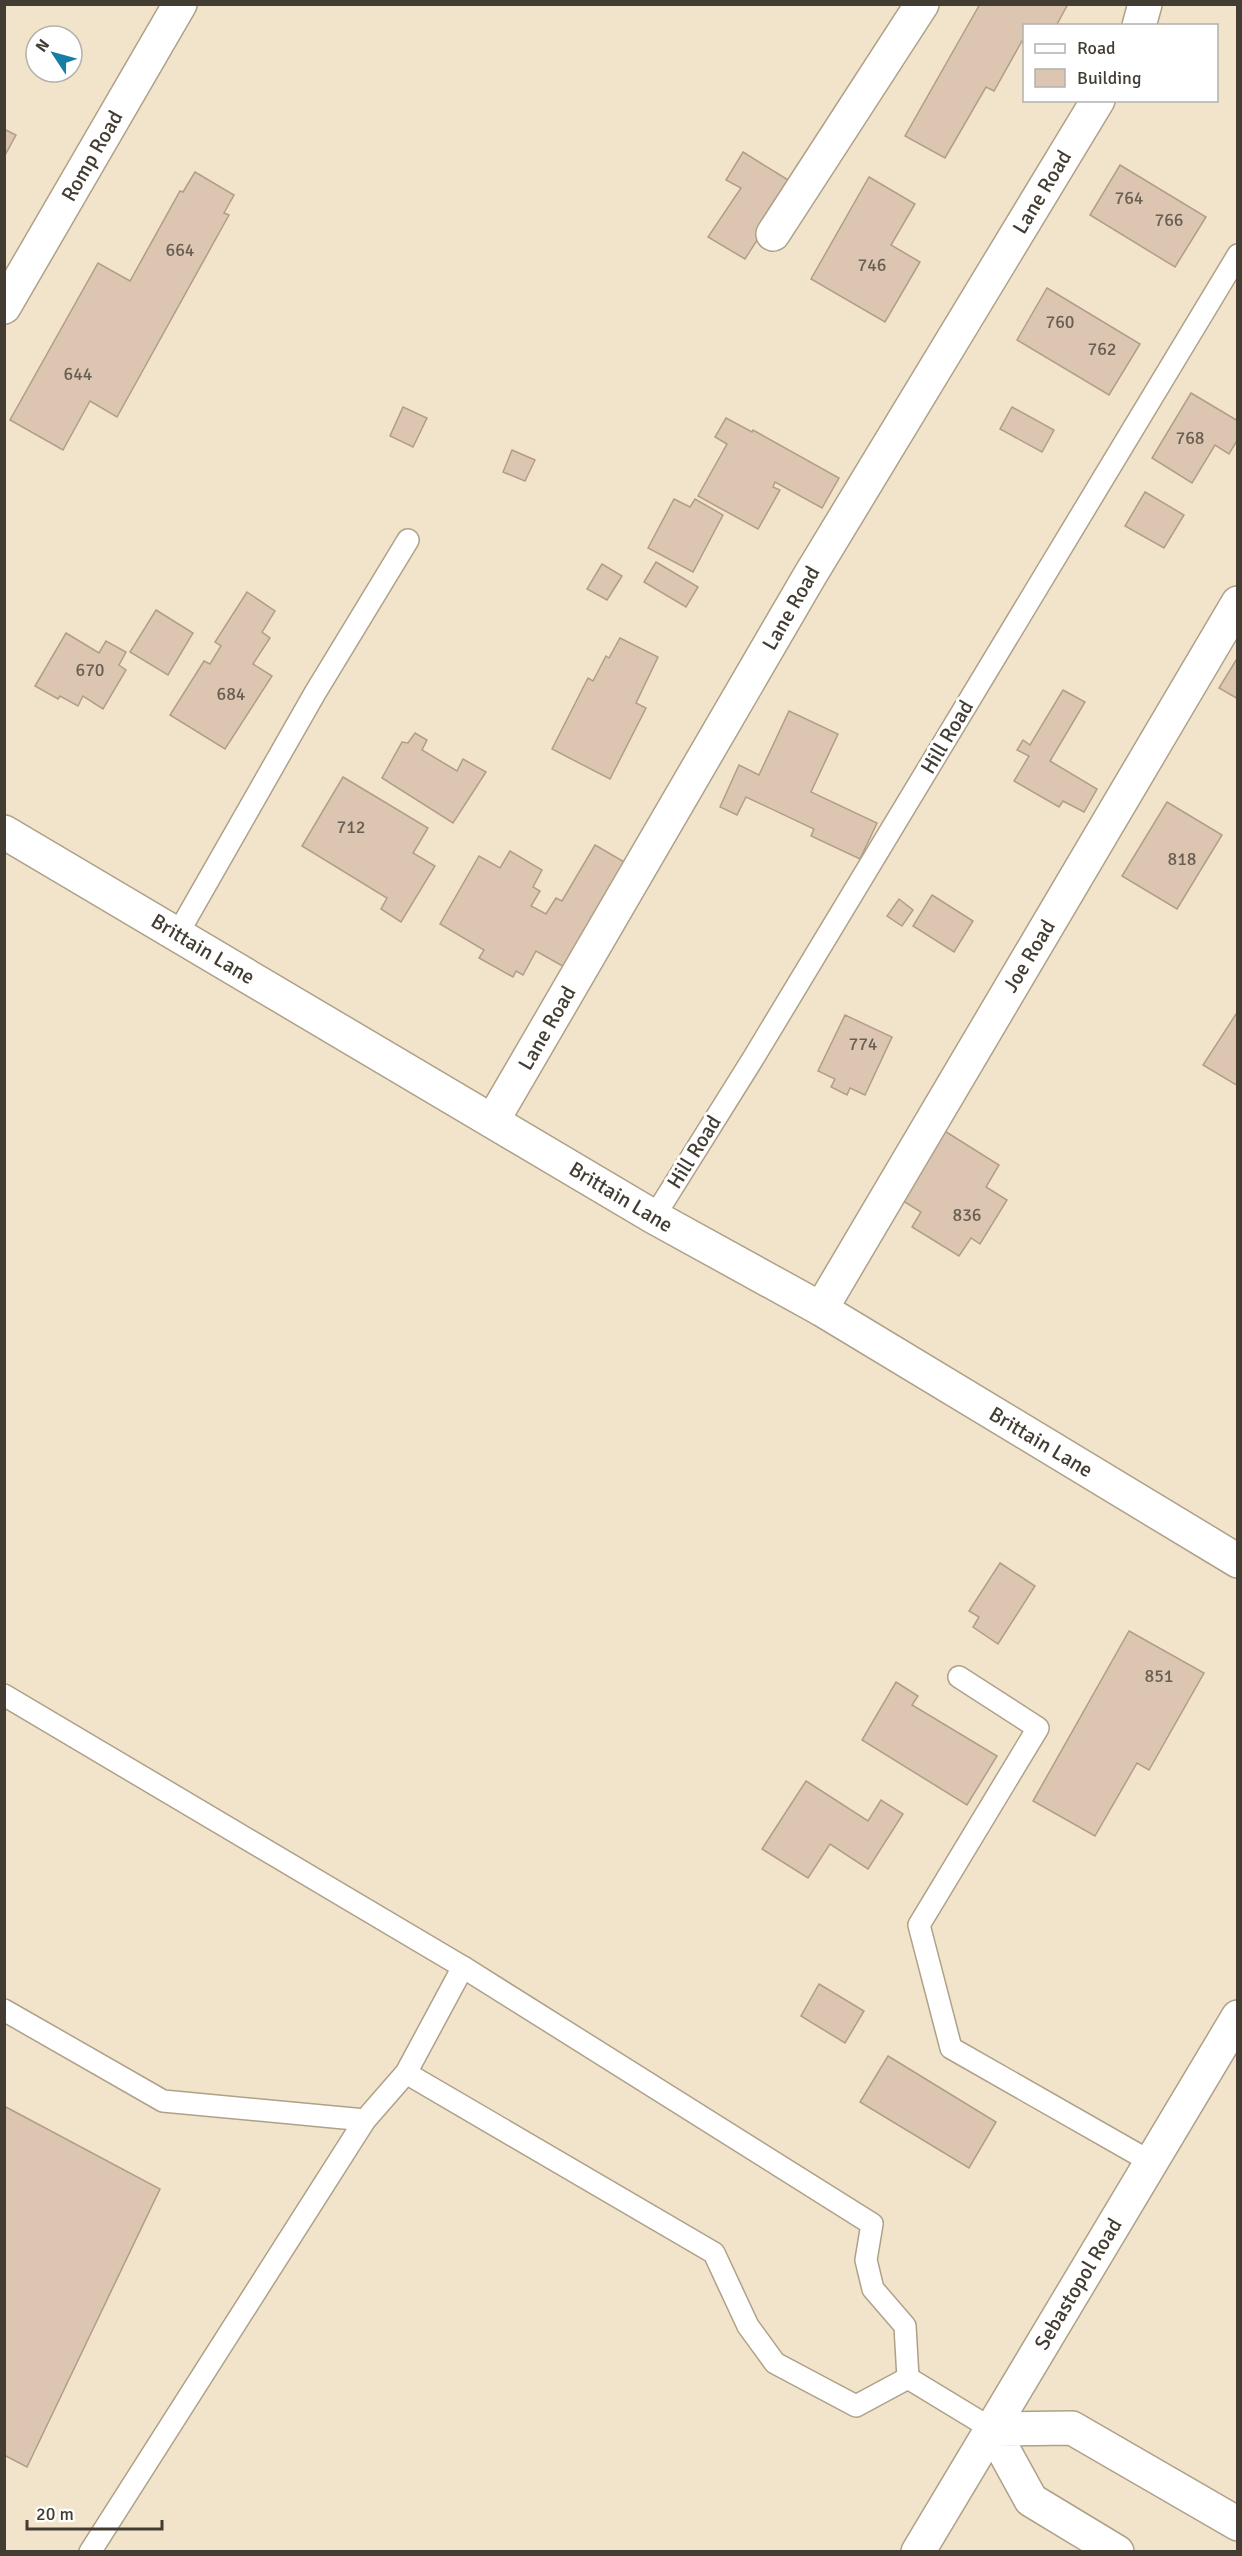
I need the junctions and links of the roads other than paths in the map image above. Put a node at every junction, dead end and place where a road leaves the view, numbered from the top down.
1 (180, 4) edge
2 (922, 4) edge
3 (1145, 4) edge
4 (1140, 24) edge
5 (1097, 102) edge
6 (773, 234) dead end
7 (1238, 255) edge
8 (4, 307) edge
9 (408, 540) dead end
10 (1238, 603) edge
11 (4, 832) edge
12 (177, 934) junction
13 (493, 1120) junction
14 (654, 1217) junction
15 (821, 1309) junction
16 (1238, 1561) edge
17 (960, 1677) dead end
18 (4, 1695) edge
19 (464, 1967) junction
20 (4, 2010) edge
21 (1238, 2017) edge
22 (406, 2073) junction
23 (364, 2120) junction
24 (1151, 2162) junction
25 (908, 2378) junction
26 (992, 2429) junction
27 (1238, 2524) edge
28 (90, 2552) edge
29 (918, 2552) edge
30 (1118, 2552) edge

1 - 8 street, Romp Road
2 - 6 street
3 - 4 street
5 - 13 street, Lane Road
7 - 14 lane, Hill Road
9 - 12 lane
10 - 15 street, Joe Road
11 - 12 street, Brittain Lane
12 - 13 street, Brittain Lane
13 - 14 street, Brittain Lane
14 - 15 street, Brittain Lane
15 - 16 street, Brittain Lane
17 - 24 lane
18 - 19 lane
19 - 22 lane
19 - 25 lane
20 - 23 lane
21 - 24 street, Sebastopol Road
22 - 23 lane
22 - 25 lane
23 - 28 lane
24 - 26 street, Sebastopol Road
25 - 26 lane
26 - 27 street
26 - 29 street, Sebastopol Road
26 - 30 street

